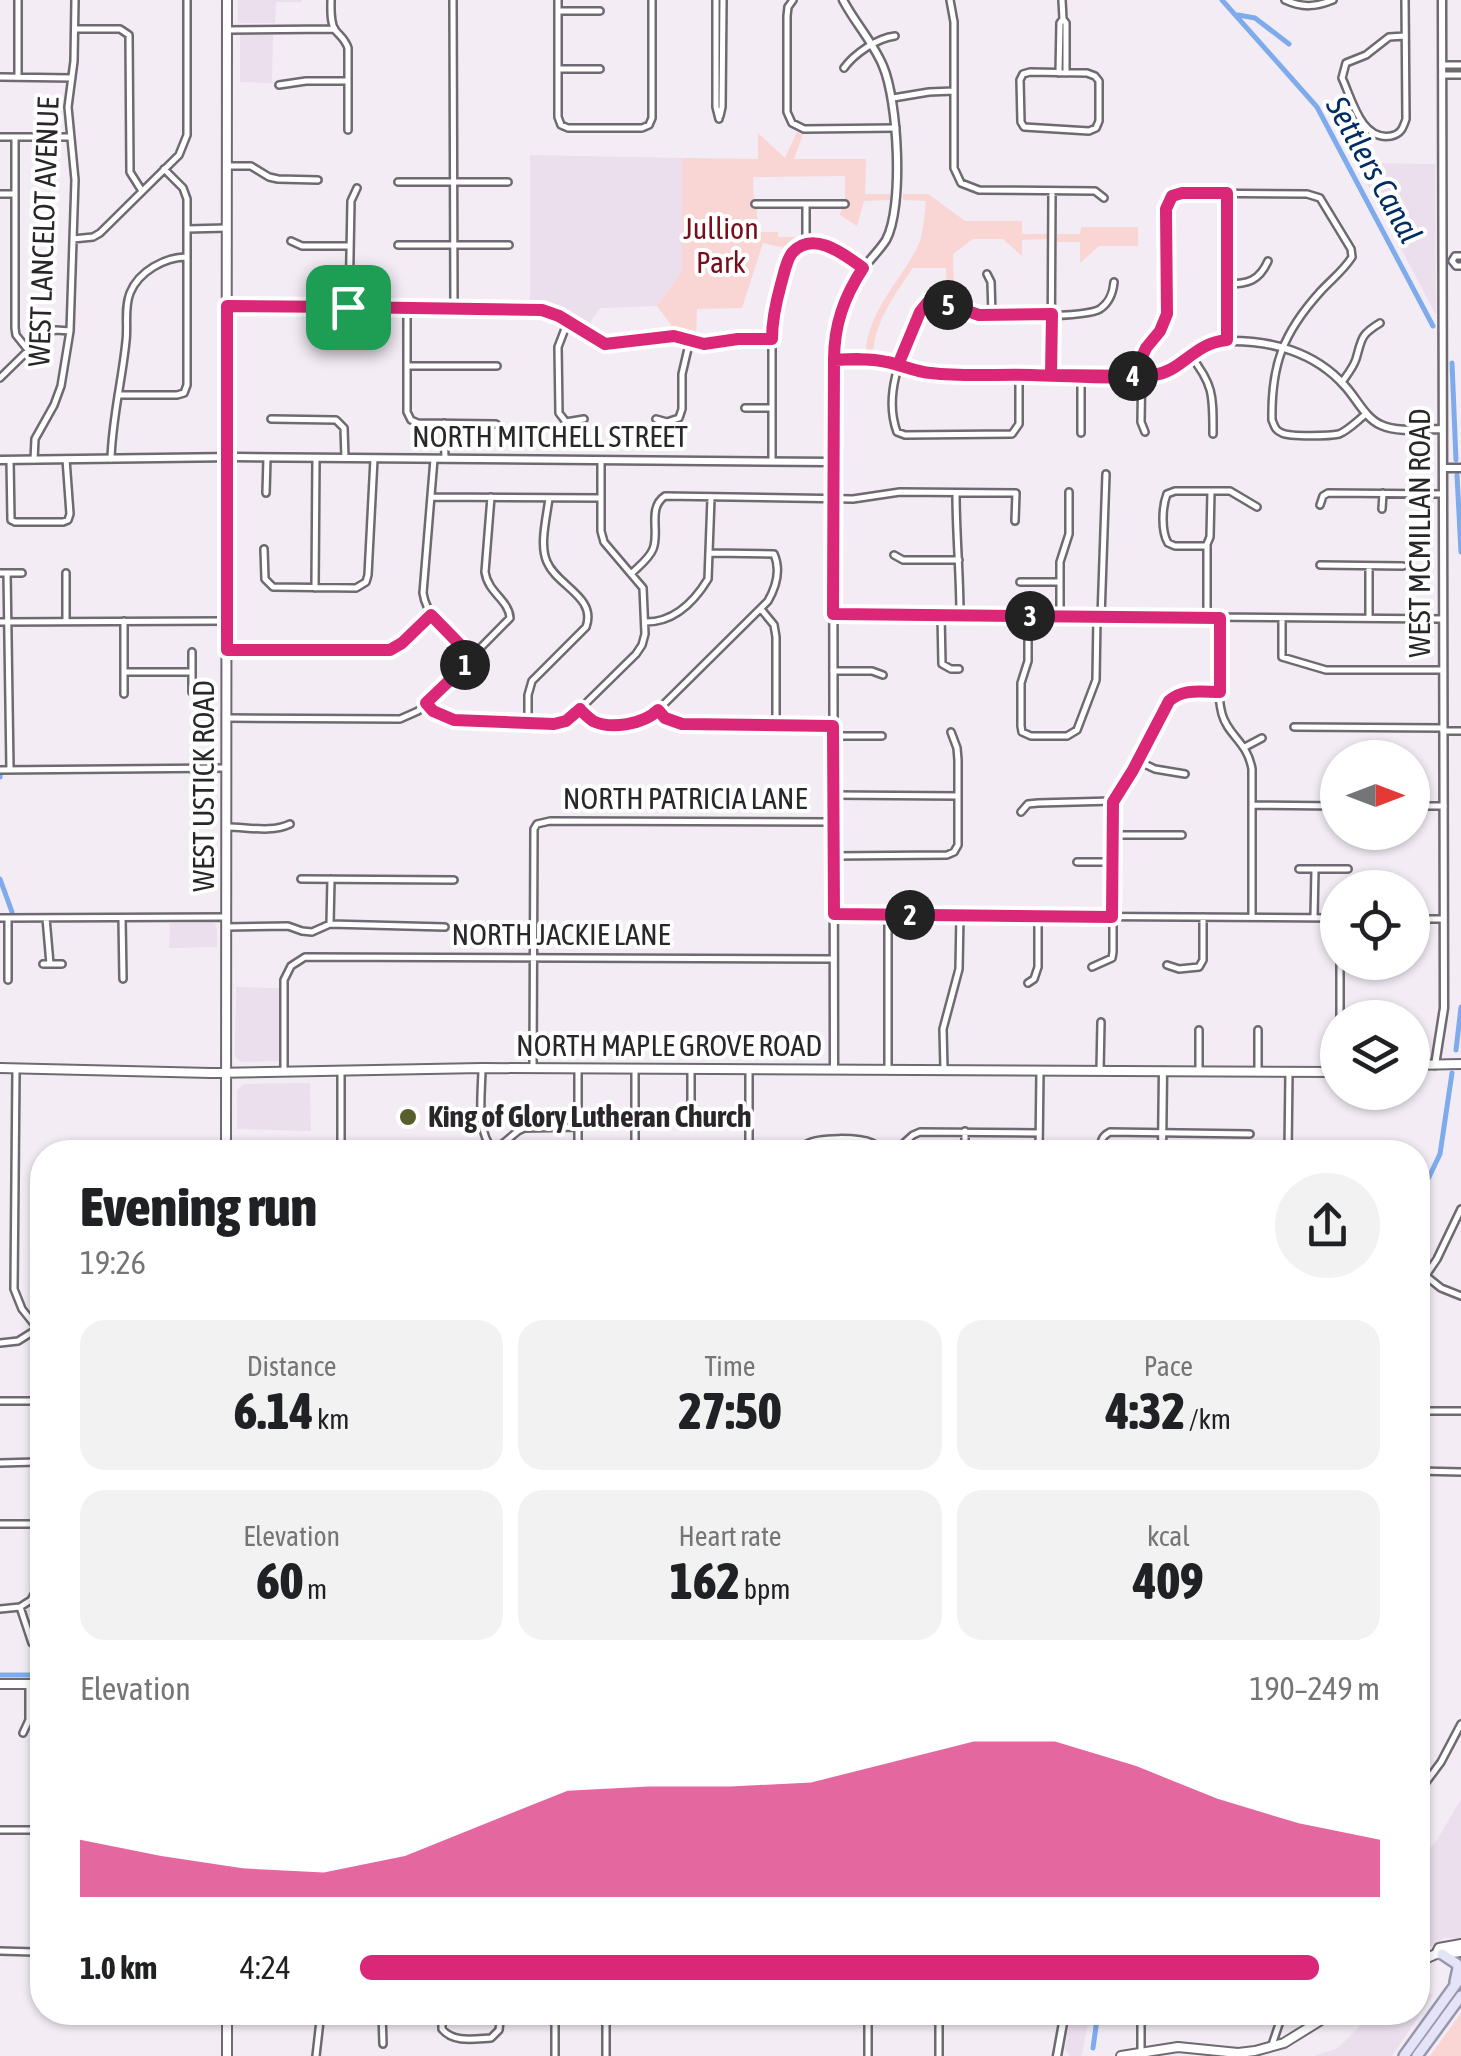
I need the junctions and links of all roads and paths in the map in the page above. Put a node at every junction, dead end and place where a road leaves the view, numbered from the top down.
1 (18, 0) edge
2 (76, 0) edge
3 (187, 0) edge
4 (227, 0) edge
5 (330, 0) edge
6 (453, 0) edge
7 (558, 0) edge
8 (652, 0) edge
9 (719, 0) edge
10 (793, 0) edge
11 (843, 0) edge
12 (950, 0) edge
13 (1062, 0) edge
14 (1285, 0) edge
15 (1333, 0) edge
16 (1406, 0) edge
17 (1442, 0) edge
18 (558, 11) junction
19 (600, 11) dead end
20 (75, 29) junction
21 (335, 29) junction
22 (227, 30) junction
23 (895, 36) dead end
24 (1406, 36) junction
25 (873, 45) junction
26 (1442, 65) junction
27 (1461, 66) edge
28 (844, 68) dead end
29 (558, 69) junction
30 (600, 69) dead end
31 (306, 71) dead end
32 (1062, 73) junction
33 (1442, 75) junction
34 (1461, 76) edge
35 (0, 77) edge
36 (18, 77) junction
37 (73, 78) junction
38 (306, 81) junction
39 (348, 81) junction
40 (279, 85) dead end
41 (954, 91) junction
42 (893, 98) junction
43 (896, 128) junction
44 (348, 130) dead end
45 (0, 137) edge
46 (15, 137) junction
47 (70, 137) junction
48 (227, 166) junction
49 (164, 170) junction
50 (318, 180) dead end
51 (398, 182) dead end
52 (454, 182) junction
53 (508, 182) dead end
54 (357, 188) dead end
55 (142, 191) junction
56 (1052, 191) junction
57 (1227, 193) junction
58 (0, 194) edge
59 (15, 194) junction
60 (1104, 198) dead end
61 (755, 204) dead end
62 (806, 204) junction
63 (845, 204) dead end
64 (227, 228) junction
65 (187, 229) junction
66 (73, 239) junction
67 (291, 241) dead end
68 (398, 244) dead end
69 (454, 245) junction
70 (806, 245) junction
71 (349, 246) junction
72 (508, 246) dead end
73 (1461, 256) edge
74 (187, 257) junction
75 (1268, 262) dead end
76 (1443, 262) junction
77 (1452, 262) junction
78 (1461, 266) edge
79 (863, 268) junction
80 (988, 274) dead end
81 (1114, 282) dead end
82 (1228, 284) junction
83 (227, 306) junction
84 (348, 307) junction
85 (407, 308) junction
86 (454, 308) junction
87 (1052, 314) junction
88 (992, 315) junction
89 (568, 321) junction
90 (1380, 324) dead end
91 (70, 331) junction
92 (772, 339) junction
93 (690, 340) junction
94 (1227, 340) junction
95 (1283, 347) junction
96 (28, 350) junction
97 (1190, 355) junction
98 (834, 360) junction
99 (898, 365) junction
100 (407, 366) junction
101 (497, 366) dead end
102 (1019, 375) junction
103 (1051, 375) junction
104 (1081, 376) junction
105 (1142, 376) junction
106 (0, 378) edge
107 (1342, 382) junction
108 (118, 396) junction
109 (745, 408) dead end
110 (772, 408) junction
111 (1366, 414) junction
112 (271, 419) dead end
113 (584, 419) dead end
114 (656, 419) dead end
115 (444, 423) junction
116 (496, 424) dead end
117 (1442, 429) junction
118 (1146, 432) dead end
119 (1081, 433) dead end
120 (1212, 434) dead end
121 (226, 458) junction
122 (267, 458) junction
123 (316, 458) junction
124 (346, 458) junction
125 (374, 458) junction
126 (66, 459) junction
127 (111, 459) junction
128 (434, 459) junction
129 (444, 459) junction
130 (0, 460) edge
131 (10, 460) junction
132 (34, 460) junction
133 (601, 460) junction
134 (772, 461) junction
135 (833, 462) junction
136 (1443, 468) junction
137 (1461, 468) edge
138 (1106, 474) dead end
139 (1210, 491) junction
140 (956, 492) junction
141 (1069, 492) dead end
142 (266, 493) dead end
143 (1382, 493) junction
144 (1443, 494) junction
145 (431, 497) junction
146 (491, 497) junction
147 (548, 498) junction
148 (601, 498) junction
149 (711, 498) junction
150 (834, 498) junction
151 (1320, 506) dead end
152 (1257, 507) dead end
153 (1382, 510) dead end
154 (1016, 521) dead end
155 (1207, 546) junction
156 (264, 549) dead end
157 (710, 553) junction
158 (894, 555) dead end
159 (959, 560) junction
160 (1320, 565) dead end
161 (1370, 566) junction
162 (1404, 566) dead end
163 (4, 573) edge
164 (22, 573) dead end
165 (66, 573) dead end
166 (631, 574) junction
167 (1020, 582) dead end
168 (1060, 582) junction
169 (315, 588) junction
170 (761, 608) junction
171 (833, 614) junction
172 (431, 615) junction
173 (941, 615) junction
174 (960, 615) junction
175 (1028, 616) junction
176 (1060, 616) junction
177 (1099, 617) junction
178 (1207, 617) junction
179 (1220, 618) junction
180 (1282, 618) junction
181 (1369, 618) junction
182 (1443, 619) junction
183 (227, 620) junction
184 (66, 621) junction
185 (124, 621) junction
186 (3, 622) edge
187 (645, 622) junction
188 (227, 650) junction
189 (192, 652) dead end
190 (473, 658) junction
191 (959, 669) dead end
192 (833, 670) junction
193 (1443, 670) junction
194 (124, 672) junction
195 (192, 672) junction
196 (883, 675) dead end
197 (192, 692) dead end
198 (1220, 692) junction
199 (124, 694) dead end
200 (426, 703) junction
201 (580, 709) junction
202 (658, 710) junction
203 (227, 718) junction
204 (528, 724) junction
205 (776, 725) junction
206 (833, 726) junction
207 (1294, 727) dead end
208 (1443, 730) junction
209 (1461, 731) edge
210 (951, 732) dead end
211 (833, 736) junction
212 (882, 736) dead end
213 (1262, 738) dead end
214 (1245, 747) junction
215 (1138, 761) junction
216 (227, 768) junction
217 (0, 770) edge
218 (10, 770) junction
219 (1185, 774) dead end
220 (834, 795) junction
221 (958, 796) junction
222 (1113, 802) junction
223 (1252, 805) junction
224 (1320, 806) edge
225 (1430, 806) edge
226 (1444, 806) junction
227 (1021, 812) dead end
228 (834, 822) junction
229 (290, 824) dead end
230 (227, 827) junction
231 (1112, 835) junction
232 (1182, 835) dead end
233 (833, 856) junction
234 (1077, 862) dead end
235 (1112, 862) junction
236 (1299, 869) dead end
237 (1314, 869) junction
238 (1348, 870) dead end
239 (300, 879) dead end
240 (331, 879) junction
241 (454, 880) dead end
242 (834, 914) junction
243 (888, 915) junction
244 (960, 916) junction
245 (1038, 916) junction
246 (1252, 916) junction
247 (1112, 917) junction
248 (1203, 917) junction
249 (4, 918) edge
250 (46, 918) junction
251 (122, 918) junction
252 (1314, 918) junction
253 (1320, 918) edge
254 (1430, 919) edge
255 (1443, 919) junction
256 (227, 922) junction
257 (330, 924) junction
258 (445, 926) dead end
259 (534, 958) junction
260 (834, 959) junction
261 (62, 964) dead end
262 (1167, 965) dead end
263 (1092, 967) dead end
264 (112, 968) dead end
265 (122, 968) junction
266 (122, 979) dead end
267 (8, 980) dead end
268 (1028, 982) dead end
269 (1101, 1022) dead end
270 (1199, 1030) dead end
271 (1258, 1030) dead end
272 (1461, 1064) edge
273 (1430, 1065) edge
274 (1435, 1065) junction
275 (0, 1068) edge
276 (16, 1068) junction
277 (482, 1068) junction
278 (534, 1068) junction
279 (578, 1068) junction
280 (635, 1068) junction
281 (691, 1068) junction
282 (748, 1068) junction
283 (834, 1068) junction
284 (888, 1068) junction
285 (944, 1069) junction
286 (1040, 1070) junction
287 (1100, 1070) junction
288 (341, 1071) junction
289 (1164, 1071) junction
290 (1199, 1071) junction
291 (1258, 1072) junction
292 (1289, 1072) junction
293 (1320, 1072) edge
294 (226, 1073) junction
295 (284, 1073) junction
296 (691, 1115) dead end
297 (578, 1127) junction
298 (966, 1131) junction
299 (1039, 1132) junction
300 (1162, 1134) junction
301 (1250, 1134) dead end
302 (226, 1140) edge
303 (341, 1140) edge
304 (486, 1140) edge
305 (508, 1140) edge
306 (578, 1140) edge
307 (635, 1140) edge
308 (749, 1140) edge
309 (812, 1140) edge
310 (862, 1140) edge
311 (907, 1140) edge
312 (966, 1140) edge
313 (1039, 1140) edge
314 (1101, 1140) edge
315 (1162, 1140) edge
316 (1288, 1140) edge
317 (1461, 1208) edge
318 (1430, 1270) edge
319 (1430, 1279) edge
320 (1461, 1296) edge
321 (30, 1317) edge
322 (30, 1334) edge
323 (0, 1343) edge
324 (0, 1401) edge
325 (30, 1401) edge
326 (1430, 1411) edge
327 (1461, 1412) edge
328 (30, 1462) edge
329 (0, 1463) edge
330 (1430, 1471) edge
331 (1461, 1472) edge
332 (0, 1524) edge
333 (30, 1524) edge
334 (30, 1601) edge
335 (20, 1607) junction
336 (0, 1608) edge
337 (30, 1637) edge
338 (0, 1684) edge
339 (29, 1684) joint
340 (1461, 1724) edge
341 (23, 1733) dead end
342 (1430, 1777) edge
343 (0, 1830) edge
344 (30, 1830) edge
345 (1461, 1944) edge
346 (0, 1950) edge
347 (30, 1952) edge
348 (1461, 1952) edge
349 (1439, 1954) junction
350 (1430, 1957) edge
351 (1461, 1978) edge
352 (1457, 1992) edge
353 (228, 2025) edge
354 (320, 2025) edge
355 (382, 2025) edge
356 (442, 2025) edge
357 (499, 2025) edge
358 (556, 2025) edge
359 (606, 2025) edge
360 (868, 2025) edge
361 (939, 2025) edge
362 (1063, 2025) edge
363 (1141, 2025) edge
364 (1279, 2025) edge
365 (1312, 2025) edge
366 (1430, 2025) edge
367 (1430, 2025) edge
368 (382, 2044) dead end
369 (1271, 2048) junction
370 (1141, 2052) junction
371 (228, 2056) edge
372 (316, 2056) edge
373 (556, 2056) edge
374 (606, 2056) edge
375 (868, 2056) edge
376 (939, 2056) edge
377 (1057, 2056) edge
378 (1121, 2056) edge
379 (1404, 2056) edge
380 (1417, 2056) edge

1 - 36 street
2 - 20 street, WEST LANCELOT AVENUE
3 - 49 street
4 - 22 main road, WEST USTICK ROAD
5 - 21 street
6 - 52 street
7 - 18 street
8 - 29 street
9 - 9 street
10 - 43 street
11 - 25 street
12 - 41 street
13 - 32 street
14 - 15 street
16 - 24 street
17 - 26 street, WEST MCMILLAN ROAD
18 - 19 street
18 - 29 street
20 - 37 street, WEST LANCELOT AVENUE
20 - 55 street
21 - 22 street
21 - 39 street
22 - 48 main road, WEST USTICK ROAD
23 - 25 street
24 - 24 street
25 - 28 street
25 - 42 street
26 - 27 street
26 - 33 street, WEST MCMILLAN ROAD
29 - 30 street
31 - 38 street
32 - 32 street
33 - 34 street
33 - 76 street, WEST MCMILLAN ROAD
35 - 36 street
36 - 37 street
37 - 47 street, WEST LANCELOT AVENUE
38 - 39 street
38 - 40 street
39 - 44 street
41 - 42 street
41 - 56 street
42 - 43 street
43 - 79 street
45 - 46 street
46 - 47 street
46 - 59 street
47 - 66 street, WEST LANCELOT AVENUE
48 - 50 street
48 - 64 main road, WEST USTICK ROAD
49 - 55 street
49 - 65 street
51 - 52 street
52 - 53 street
52 - 69 street
54 - 71 street
55 - 66 street
56 - 60 street
56 - 87 street
57 - 82 street
57 - 95 street
57 - 105 street
58 - 59 street
59 - 96 street
61 - 62 street
62 - 63 street
62 - 70 street
64 - 65 street
64 - 83 main road, WEST USTICK ROAD
65 - 74 street
66 - 91 street, WEST LANCELOT AVENUE
67 - 71 street
68 - 69 street
69 - 72 street
69 - 86 street
70 - 79 street
70 - 92 street
71 - 84 street
73 - 77 street
74 - 108 street
74 - 108 street
75 - 82 street
76 - 77 street
76 - 117 street, WEST MCMILLAN ROAD
77 - 78 street
79 - 98 street
80 - 88 street
81 - 87 street
82 - 94 street
83 - 84 street
83 - 121 main road, WEST USTICK ROAD
84 - 85 street
85 - 86 street
85 - 100 street
86 - 89 street
87 - 88 street
87 - 103 street
88 - 99 street
89 - 93 street
89 - 113 street
90 - 107 street
91 - 96 street
91 - 132 street, WEST LANCELOT AVENUE
92 - 93 street
92 - 110 street
93 - 114 street
94 - 95 street
94 - 97 street
95 - 107 street
95 - 111 street
96 - 106 street
97 - 105 street
97 - 120 street
98 - 99 street
98 - 135 street
99 - 102 street
99 - 102 street
100 - 101 street
100 - 115 street
102 - 103 street
103 - 104 street
104 - 105 street
104 - 119 street
105 - 118 street
107 - 111 street
108 - 127 street
109 - 110 street
110 - 134 street
111 - 117 street
112 - 124 street
115 - 116 street
115 - 129 street
117 - 136 street, WEST MCMILLAN ROAD
121 - 122 street, NORTH MITCHELL STREET
121 - 127 street, NORTH MITCHELL STREET
121 - 183 main road, WEST USTICK ROAD
122 - 123 street, NORTH MITCHELL STREET
122 - 142 street
123 - 124 street, NORTH MITCHELL STREET
123 - 169 street
124 - 125 street, NORTH MITCHELL STREET
125 - 128 street, NORTH MITCHELL STREET
125 - 169 street
126 - 127 street, NORTH MITCHELL STREET
126 - 131 street
126 - 132 street, NORTH MITCHELL STREET
128 - 129 street, NORTH MITCHELL STREET
128 - 145 street
129 - 133 street, NORTH MITCHELL STREET
130 - 131 street, NORTH MITCHELL STREET
131 - 132 street, NORTH MITCHELL STREET
133 - 134 street, NORTH MITCHELL STREET
133 - 148 street
134 - 135 street, NORTH MITCHELL STREET
135 - 150 street
136 - 137 street
136 - 144 street, WEST MCMILLAN ROAD
138 - 177 street
139 - 152 street
139 - 155 street
139 - 155 street
140 - 150 street
140 - 154 street
140 - 159 street
141 - 168 street
143 - 144 street
143 - 151 street
143 - 153 street
144 - 182 street, WEST MCMILLAN ROAD
145 - 146 street
145 - 172 street
146 - 147 street
146 - 190 street
147 - 148 street
147 - 204 street
148 - 166 street
149 - 150 street
149 - 157 street
149 - 166 street
150 - 171 street
155 - 178 street
156 - 169 street
157 - 170 street
157 - 187 street
158 - 159 street
159 - 174 street
160 - 161 street
161 - 162 street
161 - 181 street
163 - 164 street
163 - 186 street
165 - 184 street
166 - 187 street
167 - 168 street
168 - 176 street
170 - 202 street
170 - 205 street
171 - 173 street
171 - 192 street
172 - 188 street
172 - 190 street
173 - 174 street
173 - 191 street
174 - 175 street
175 - 176 street
175 - 177 street
176 - 177 street
177 - 178 street
178 - 179 street
179 - 180 street
179 - 198 street
180 - 181 street
180 - 193 street
181 - 182 street
182 - 193 street, WEST MCMILLAN ROAD
183 - 185 street
183 - 188 main road, WEST USTICK ROAD
184 - 185 street
184 - 186 street
185 - 194 street
186 - 218 street
187 - 201 street
188 - 203 main road, WEST USTICK ROAD
189 - 195 street
190 - 200 street
192 - 196 street
192 - 206 street
193 - 208 street, WEST MCMILLAN ROAD
194 - 195 street
194 - 199 street
195 - 197 street
198 - 214 street
198 - 215 street
200 - 203 street
200 - 204 street
201 - 202 street
201 - 204 street
202 - 205 street
203 - 216 main road, WEST USTICK ROAD
205 - 206 street
206 - 211 street
207 - 208 street
208 - 209 street
208 - 226 street, WEST MCMILLAN ROAD
210 - 221 street
211 - 212 street
211 - 220 street
213 - 214 street
214 - 223 street
215 - 219 street
215 - 222 street
216 - 218 street
216 - 230 main road, WEST USTICK ROAD
217 - 218 street
220 - 221 street
220 - 228 street
221 - 233 street
222 - 227 street
222 - 231 street
223 - 224 street
223 - 246 street
225 - 226 street
226 - 255 street, WEST MCMILLAN ROAD
228 - 233 street
228 - 259 street, NORTH PATRICIA LANE
229 - 230 street
230 - 256 main road, WEST USTICK ROAD
231 - 232 street
231 - 235 street
233 - 242 street
234 - 235 street
235 - 247 street
236 - 237 street
237 - 238 street
237 - 252 street
239 - 240 street
240 - 241 street
240 - 257 street
242 - 243 street
242 - 260 street
243 - 244 street
243 - 284 street
244 - 245 street
244 - 285 street
245 - 247 street
245 - 268 street
246 - 248 street
246 - 252 street
247 - 248 street
247 - 263 street
248 - 262 street
249 - 250 street
249 - 267 street
250 - 251 street
250 - 261 street
251 - 256 street
251 - 265 street
252 - 253 street
254 - 255 street
255 - 274 street, WEST MCMILLAN ROAD
256 - 257 street
256 - 294 main road, WEST USTICK ROAD
257 - 258 street
259 - 260 street, NORTH JACKIE LANE
259 - 278 street
259 - 295 street, NORTH JACKIE LANE
260 - 283 street
264 - 265 street
265 - 266 street
269 - 287 street
270 - 290 street
271 - 291 street
272 - 274 main road
273 - 274 main road
275 - 276 main road, NORTH MAPLE GROVE ROAD
276 - 294 main road, NORTH MAPLE GROVE ROAD
276 - 321 street
277 - 278 main road, NORTH MAPLE GROVE ROAD
277 - 288 main road, NORTH MAPLE GROVE ROAD
277 - 304 street
278 - 279 main road, NORTH MAPLE GROVE ROAD
279 - 280 main road, NORTH MAPLE GROVE ROAD
279 - 297 street
280 - 281 main road, NORTH MAPLE GROVE ROAD
280 - 307 street
281 - 282 main road, NORTH MAPLE GROVE ROAD
281 - 296 street
282 - 283 main road, NORTH MAPLE GROVE ROAD
282 - 308 street
283 - 284 main road, NORTH MAPLE GROVE ROAD
284 - 285 main road, NORTH MAPLE GROVE ROAD
285 - 286 main road, NORTH MAPLE GROVE ROAD
286 - 287 main road, NORTH MAPLE GROVE ROAD
286 - 299 street
287 - 289 main road, NORTH MAPLE GROVE ROAD
288 - 295 main road, NORTH MAPLE GROVE ROAD
288 - 303 street
289 - 290 main road, NORTH MAPLE GROVE ROAD
289 - 300 street
290 - 291 main road, NORTH MAPLE GROVE ROAD
291 - 292 main road, NORTH MAPLE GROVE ROAD
292 - 293 main road, NORTH MAPLE GROVE ROAD
292 - 316 street
294 - 295 main road, NORTH MAPLE GROVE ROAD
294 - 302 main road, WEST USTICK ROAD
297 - 305 street
297 - 306 street
298 - 299 street
298 - 311 street
298 - 312 street
299 - 313 street
300 - 301 street
300 - 314 street
300 - 315 street
309 - 310 street
317 - 318 street
319 - 320 street
322 - 323 street
324 - 325 street
326 - 327 street
328 - 329 street
330 - 331 street
332 - 333 street
334 - 335 street
335 - 336 street
335 - 337 street
338 - 339 main road
339 - 341 street
340 - 342 street
343 - 344 street
345 - 349 main road
346 - 347 street
348 - 349 main road
349 - 350 main road
349 - 352 main road
351 - 352 main road
352 - 366 main road
352 - 380 main road
353 - 371 main road
354 - 372 street
355 - 368 street
356 - 357 street
358 - 373 street
359 - 374 street
360 - 375 street
361 - 376 street
362 - 377 street
363 - 370 street
364 - 369 street
365 - 369 main road
367 - 379 main road
369 - 370 main road
370 - 378 main road

